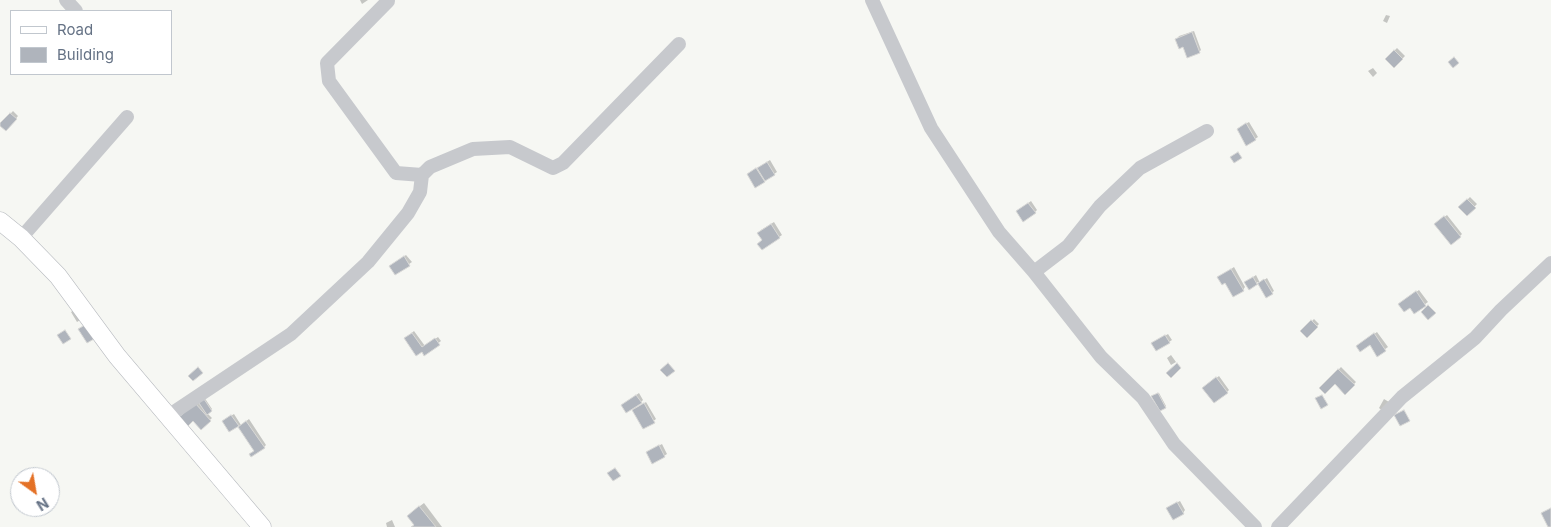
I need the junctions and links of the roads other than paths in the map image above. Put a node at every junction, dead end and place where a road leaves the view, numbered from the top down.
1 (66, 0) edge
2 (872, 0) edge
3 (388, 2) dead end
4 (75, 10) edge
5 (679, 44) dead end
6 (127, 117) dead end
7 (1207, 131) dead end
8 (422, 175) junction
9 (0, 221) edge
10 (21, 238) junction
11 (1551, 263) edge
12 (1034, 272) junction
13 (168, 416) junction
14 (262, 527) edge
15 (1255, 527) edge
16 (1278, 527) edge

1 - 4 street
2 - 12 street
3 - 8 street
5 - 8 street
6 - 10 street
7 - 12 street
8 - 13 street
9 - 10 main road
10 - 13 main road
11 - 16 street
12 - 15 street
13 - 14 main road

